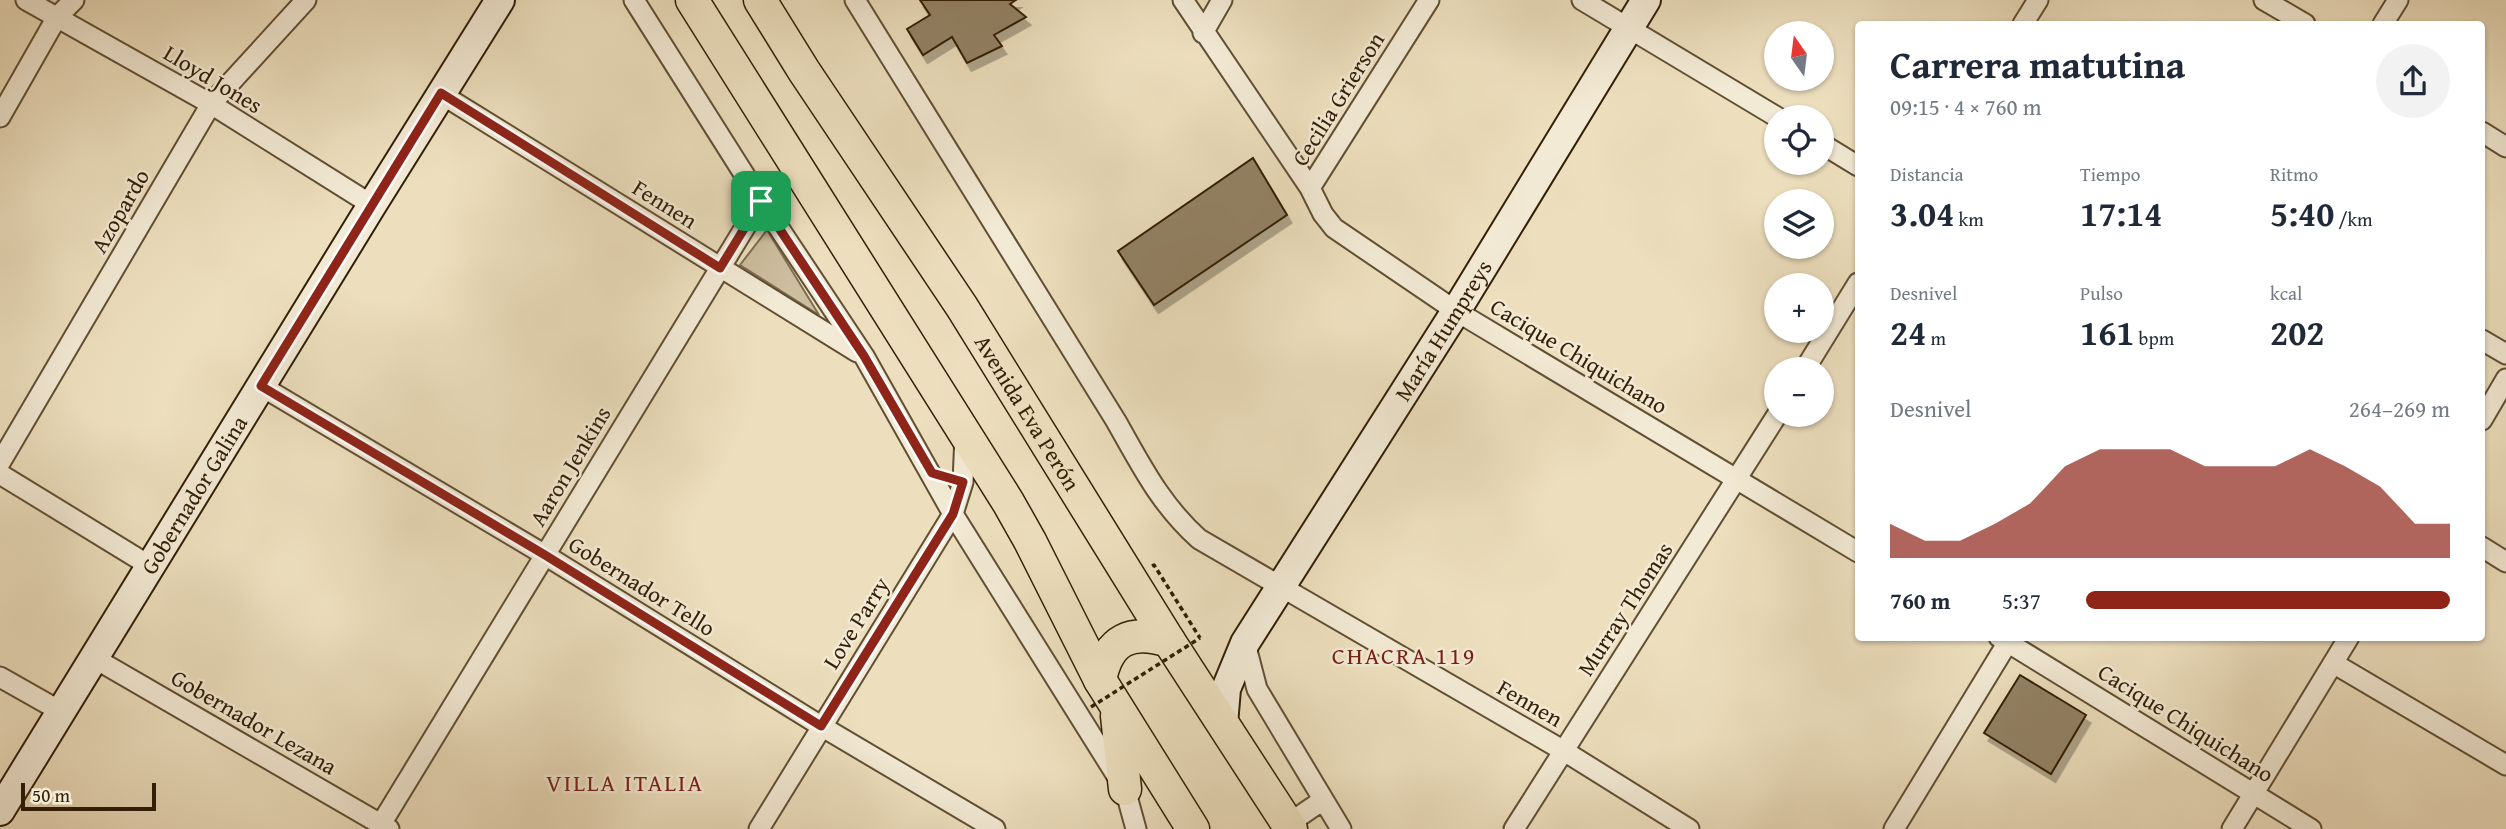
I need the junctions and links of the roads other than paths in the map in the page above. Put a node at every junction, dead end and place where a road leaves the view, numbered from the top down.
1 (26, 0) edge
2 (74, 0) edge
3 (306, 0) edge
4 (500, 0) edge
5 (634, 0) edge
6 (692, 0) edge
7 (760, 0) edge
8 (855, 0) edge
9 (1182, 0) edge
10 (1222, 0) edge
11 (1429, 0) edge
12 (1582, 0) edge
13 (1646, 0) edge
14 (2038, 0) edge
15 (2264, 0) edge
16 (2398, 0) edge
17 (57, 17) junction
18 (2025, 21) edge
19 (2300, 21) edge
20 (2385, 21) edge
21 (1629, 29) junction
22 (1203, 33) junction
23 (441, 93) junction
24 (211, 104) junction
25 (1764, 110) edge
26 (0, 117) edge
27 (2485, 134) edge
28 (2506, 147) edge
29 (1834, 151) edge
30 (1855, 164) edge
31 (1310, 188) junction
32 (761, 201) junction
33 (372, 205) junction
34 (720, 268) junction
35 (1855, 288) edge
36 (1457, 310) junction
37 (2485, 342) edge
38 (2506, 354) edge
39 (864, 356) junction
40 (1812, 357) edge
41 (2506, 379) edge
42 (261, 386) junction
43 (2485, 415) edge
44 (1770, 427) edge
45 (965, 434) junction
46 (0, 463) edge
47 (932, 473) junction
48 (0, 474) edge
49 (1737, 479) junction
50 (963, 482) junction
51 (1008, 502) junction
52 (953, 514) junction
53 (2485, 549) edge
54 (1855, 550) edge
55 (545, 555) junction
56 (2506, 562) edge
57 (150, 566) junction
58 (1280, 588) junction
59 (2005, 641) edge
60 (2009, 641) edge
61 (2347, 641) edge
62 (1184, 646) junction
63 (1241, 651) junction
64 (94, 658) junction
65 (2333, 663) junction
66 (0, 677) edge
67 (1102, 698) junction
68 (60, 711) junction
69 (1223, 724) junction
70 (821, 726) junction
71 (1564, 751) junction
72 (2506, 765) edge
73 (1125, 789) junction
74 (2254, 794) junction
75 (1324, 800) junction
76 (0, 811) edge
77 (1289, 826) edge
78 (383, 827) edge
79 (759, 829) edge
80 (995, 829) edge
81 (1136, 829) edge
82 (1194, 829) edge
83 (1340, 829) edge
84 (1514, 829) edge
85 (1689, 829) edge
86 (1894, 829) edge
87 (2232, 829) edge
88 (2311, 829) edge

1 - 17 street, Lloyd Jones
2 - 17 street
3 - 24 street, Azopardo
4 - 23 street, Gobernador Galina
5 - 32 street
6 - 45 main road
7 - 62 main road, Avenida Eva Perón
8 - 58 street, Fennen
9 - 22 street, Cacique Chiquichano
10 - 22 street
11 - 31 street, Cecilia Grierson
12 - 21 street
13 - 21 street, María Humpreys
14 - 18 street
15 - 19 street
16 - 20 street
17 - 24 street, Lloyd Jones
17 - 26 street
21 - 25 street
21 - 36 street, María Humpreys
22 - 31 street, Cacique Chiquichano
23 - 33 street, Gobernador Galina
23 - 34 street, Fennen
24 - 33 street, Lloyd Jones
24 - 46 street, Azopardo
27 - 28 street
29 - 30 street
31 - 36 street, Cacique Chiquichano
32 - 34 street, Aaron Jenkins
32 - 39 street
33 - 42 street, Gobernador Galina
34 - 39 street, Fennen
34 - 55 street, Aaron Jenkins
35 - 40 street
36 - 49 street, Cacique Chiquichano
36 - 58 street, María Humpreys
37 - 38 street
39 - 47 street
41 - 43 street
42 - 55 street, Gobernador Tello
42 - 57 street, Gobernador Galina
44 - 49 street, Murray Thomas
45 - 50 street, Love Parry
45 - 51 main road
47 - 50 street
47 - 52 street
48 - 57 street
49 - 54 street, Cacique Chiquichano
49 - 71 street, Murray Thomas
50 - 51 street
50 - 52 street, Love Parry
51 - 67 main road
52 - 70 street, Love Parry
52 - 73 street
53 - 56 street
55 - 70 street, Gobernador Tello
55 - 78 street, Aaron Jenkins
57 - 64 street, Gobernador Galina
58 - 63 street, María Humpreys
58 - 71 street, Fennen
59 - 86 street
60 - 74 street, Cacique Chiquichano
61 - 65 street
62 - 63 street
62 - 67 main road
62 - 69 main road, Avenida Eva Perón
63 - 69 street, María Humpreys
63 - 75 street
64 - 68 street, Gobernador Galina
64 - 78 street, Gobernador Lezana
65 - 72 street
65 - 74 street
66 - 68 street
67 - 73 main road
67 - 82 main road
68 - 76 street, Gobernador Galina
69 - 77 main road, Avenida Eva Perón
70 - 79 street, Love Parry
70 - 80 street, Gobernador Tello
71 - 84 street, Murray Thomas
71 - 85 street, Fennen
73 - 81 street
74 - 87 street
74 - 88 street, Cacique Chiquichano
75 - 77 street
75 - 83 street

